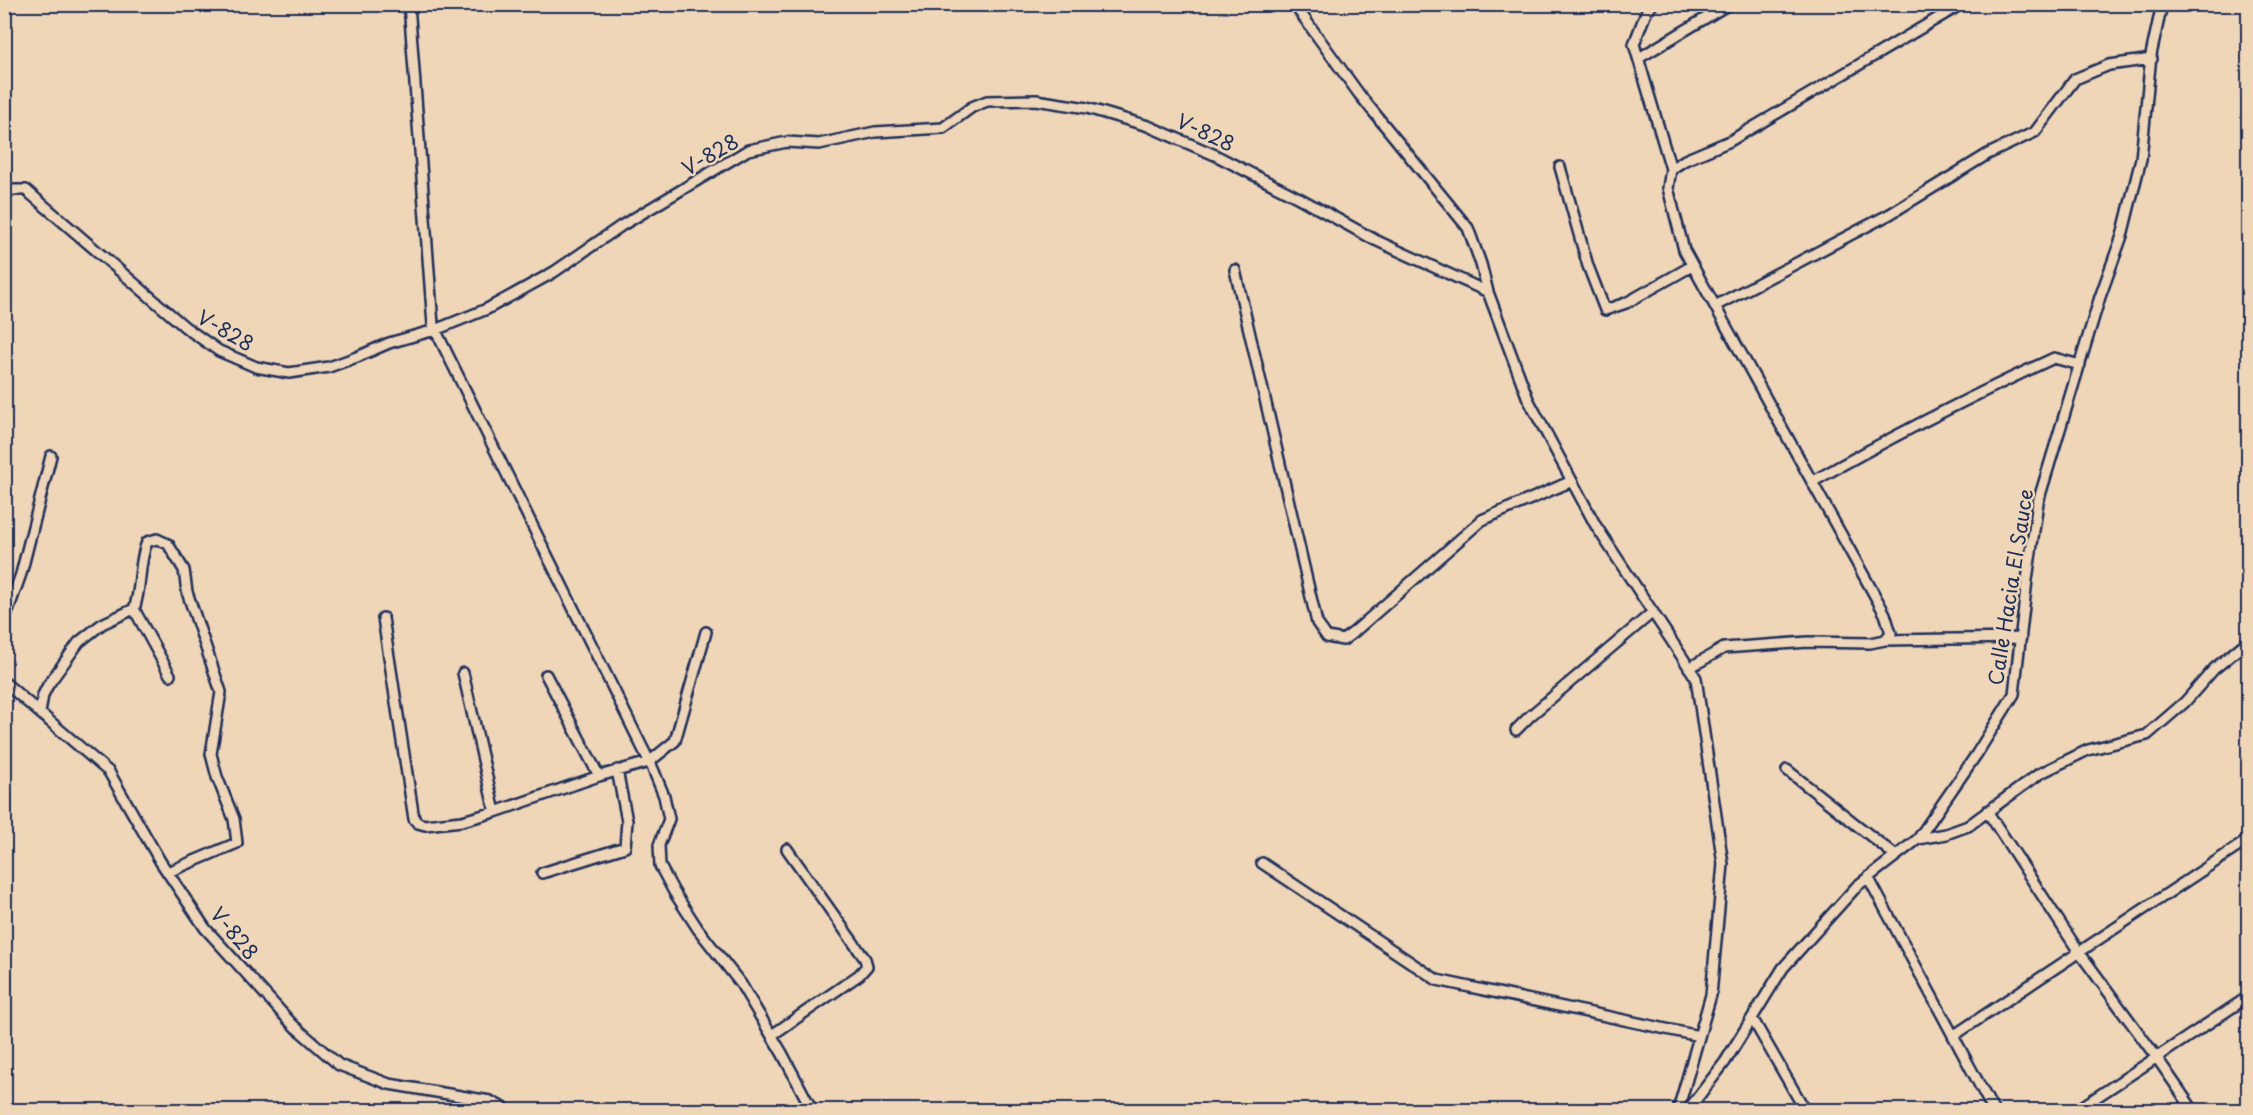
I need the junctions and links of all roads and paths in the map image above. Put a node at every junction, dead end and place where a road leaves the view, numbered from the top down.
1 (409, 4) edge
2 (1653, 4) edge
3 (1730, 4) edge
4 (2162, 4) edge
5 (1300, 7) edge
6 (1955, 8) dead end
7 (1639, 58) junction
8 (2152, 59) junction
9 (1560, 167) dead end
10 (1671, 169) junction
11 (4, 190) edge
12 (1692, 266) junction
13 (1235, 270) dead end
14 (1488, 292) junction
15 (1715, 306) junction
16 (435, 330) junction
17 (2079, 365) junction
18 (51, 456) dead end
19 (1572, 481) junction
20 (1812, 483) junction
21 (134, 609) junction
22 (1653, 612) junction
23 (383, 618) dead end
24 (4, 622) edge
25 (706, 632) dead end
26 (2020, 638) junction
27 (1885, 640) junction
28 (2248, 641) edge
29 (1689, 668) junction
30 (463, 673) dead end
31 (170, 675) dead end
32 (546, 675) dead end
33 (4, 682) edge
34 (40, 713) junction
35 (1515, 730) dead end
36 (649, 762) junction
37 (1787, 770) dead end
38 (617, 771) junction
39 (599, 776) junction
40 (1987, 811) junction
41 (495, 812) junction
42 (1918, 839) junction
43 (2248, 840) edge
44 (787, 849) dead end
45 (1896, 856) junction
46 (1262, 863) dead end
47 (168, 872) junction
48 (543, 873) dead end
49 (1868, 877) junction
50 (2079, 952) junction
51 (2248, 997) edge
52 (1752, 1018) junction
53 (772, 1035) junction
54 (1699, 1036) junction
55 (1953, 1036) junction
56 (2157, 1058) junction
57 (507, 1110) edge
58 (812, 1110) edge
59 (1677, 1110) edge
60 (1688, 1110) edge
61 (1805, 1110) edge
62 (1993, 1110) edge
63 (2077, 1110) edge
64 (2193, 1110) edge

1 - 16 street
2 - 7 street
3 - 7 street
4 - 8 street, Calle Hacia El Sauce
5 - 14 street
6 - 10 street
7 - 10 street
8 - 15 street
8 - 17 street, Calle Hacia El Sauce
9 - 12 street
10 - 12 street
11 - 16 street, V-828
12 - 15 street
13 - 19 street
14 - 16 street, V-828
14 - 19 street
15 - 20 street
16 - 36 street
17 - 20 street
17 - 26 street, Calle Hacia El Sauce
18 - 24 street
19 - 22 street
20 - 27 street
21 - 31 street
21 - 34 street
21 - 47 street
22 - 29 street
22 - 35 street
23 - 41 street
25 - 36 street
26 - 27 street
26 - 42 street, Calle Hacia El Sauce
27 - 29 street
28 - 40 street
29 - 54 street
30 - 41 street
32 - 39 street
33 - 34 street, V-828
34 - 47 street, V-828
36 - 38 street
36 - 53 street
37 - 45 street
38 - 39 street
38 - 48 street
39 - 41 street
40 - 42 street
40 - 50 street
42 - 45 street, Calle Hacia El Sauce
43 - 50 street
44 - 53 street
45 - 49 street, Calle Hacia El Sauce
46 - 54 street
47 - 57 street, V-828
49 - 52 street, Calle Hacia El Sauce
49 - 55 street
50 - 55 street
50 - 56 street
51 - 56 street
52 - 60 street, Calle Hacia El Sauce
52 - 61 street
53 - 58 street
54 - 59 street
55 - 62 street
56 - 63 street
56 - 64 street

